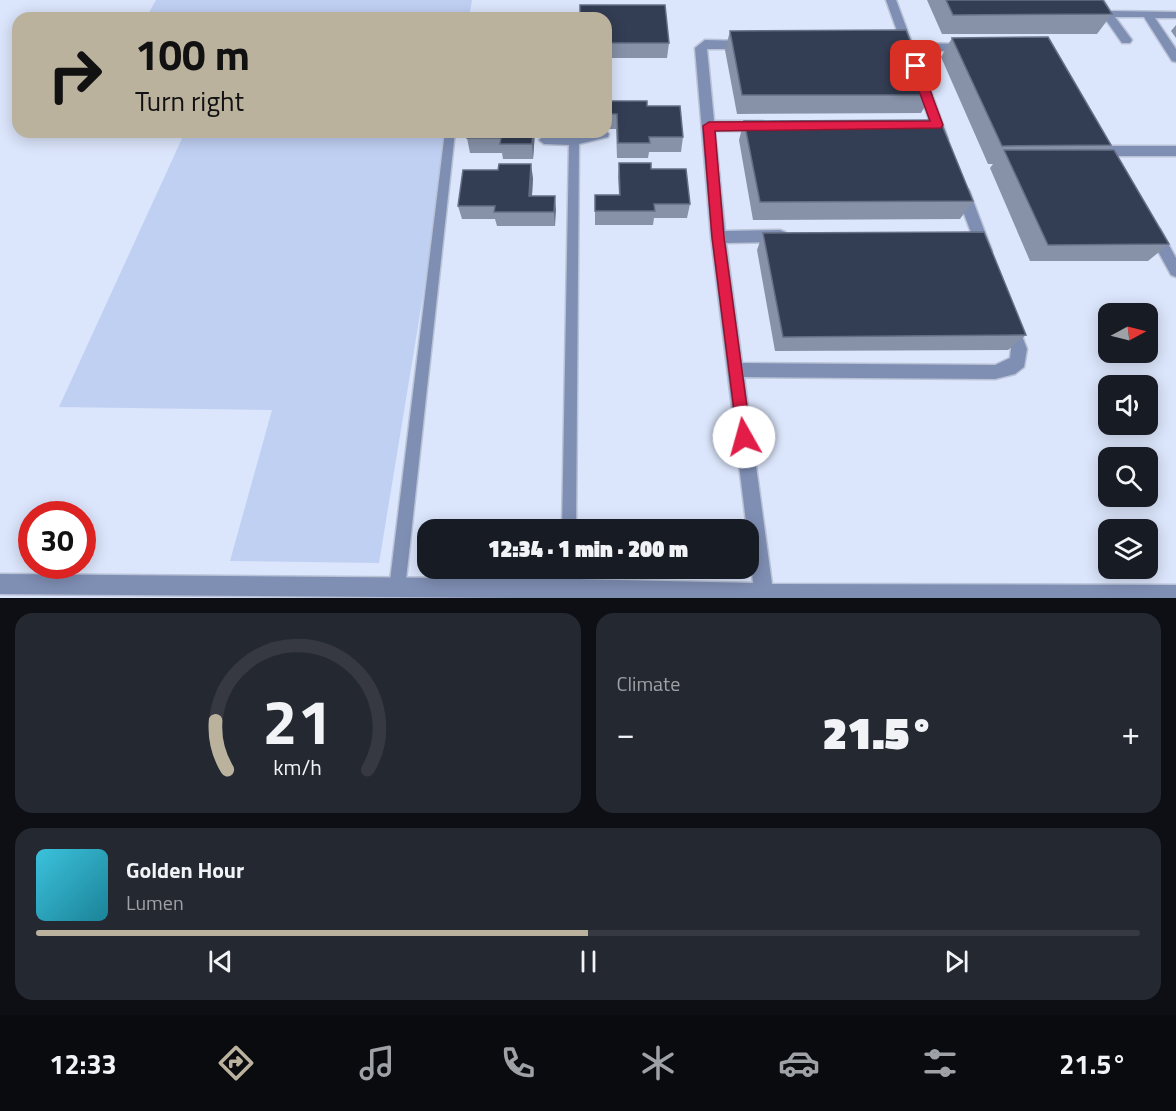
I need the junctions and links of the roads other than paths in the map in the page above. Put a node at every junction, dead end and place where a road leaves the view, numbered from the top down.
1 (891, 0) edge
2 (1097, 0) edge
3 (1107, 14) junction
4 (1146, 14) junction
5 (1176, 15) edge
6 (1126, 40) dead end
7 (767, 45) edge
8 (885, 46) edge
9 (978, 48) edge
10 (913, 58) junction
11 (1176, 58) edge
12 (709, 126) junction
13 (781, 126) edge
14 (449, 138) edge
15 (587, 138) edge
16 (544, 140) dead end
17 (574, 141) junction
18 (1108, 151) edge
19 (1176, 151) edge
20 (949, 158) edge
21 (958, 179) edge
22 (1148, 221) edge
23 (789, 236) edge
24 (718, 237) junction
25 (990, 265) edge
26 (1176, 271) edge
27 (1004, 307) edge
28 (735, 370) junction
29 (569, 519) edge
30 (574, 579) edge
31 (0, 584) edge
32 (397, 589) junction
33 (576, 589) junction
34 (764, 594) junction
35 (1176, 595) edge

1 - 10 street
2 - 3 street
3 - 4 street
3 - 6 street
4 - 5 street
4 - 11 street
7 - 12 street
8 - 10 street
9 - 10 street
10 - 20 street
12 - 13 street
12 - 24 street
14 - 32 lane
15 - 17 lane
16 - 17 lane
17 - 29 lane
18 - 19 street
21 - 25 street
22 - 26 street
23 - 24 street
24 - 28 street
27 - 28 street
28 - 34 street
30 - 33 lane
31 - 32 street
32 - 33 street
33 - 34 street
34 - 35 street

